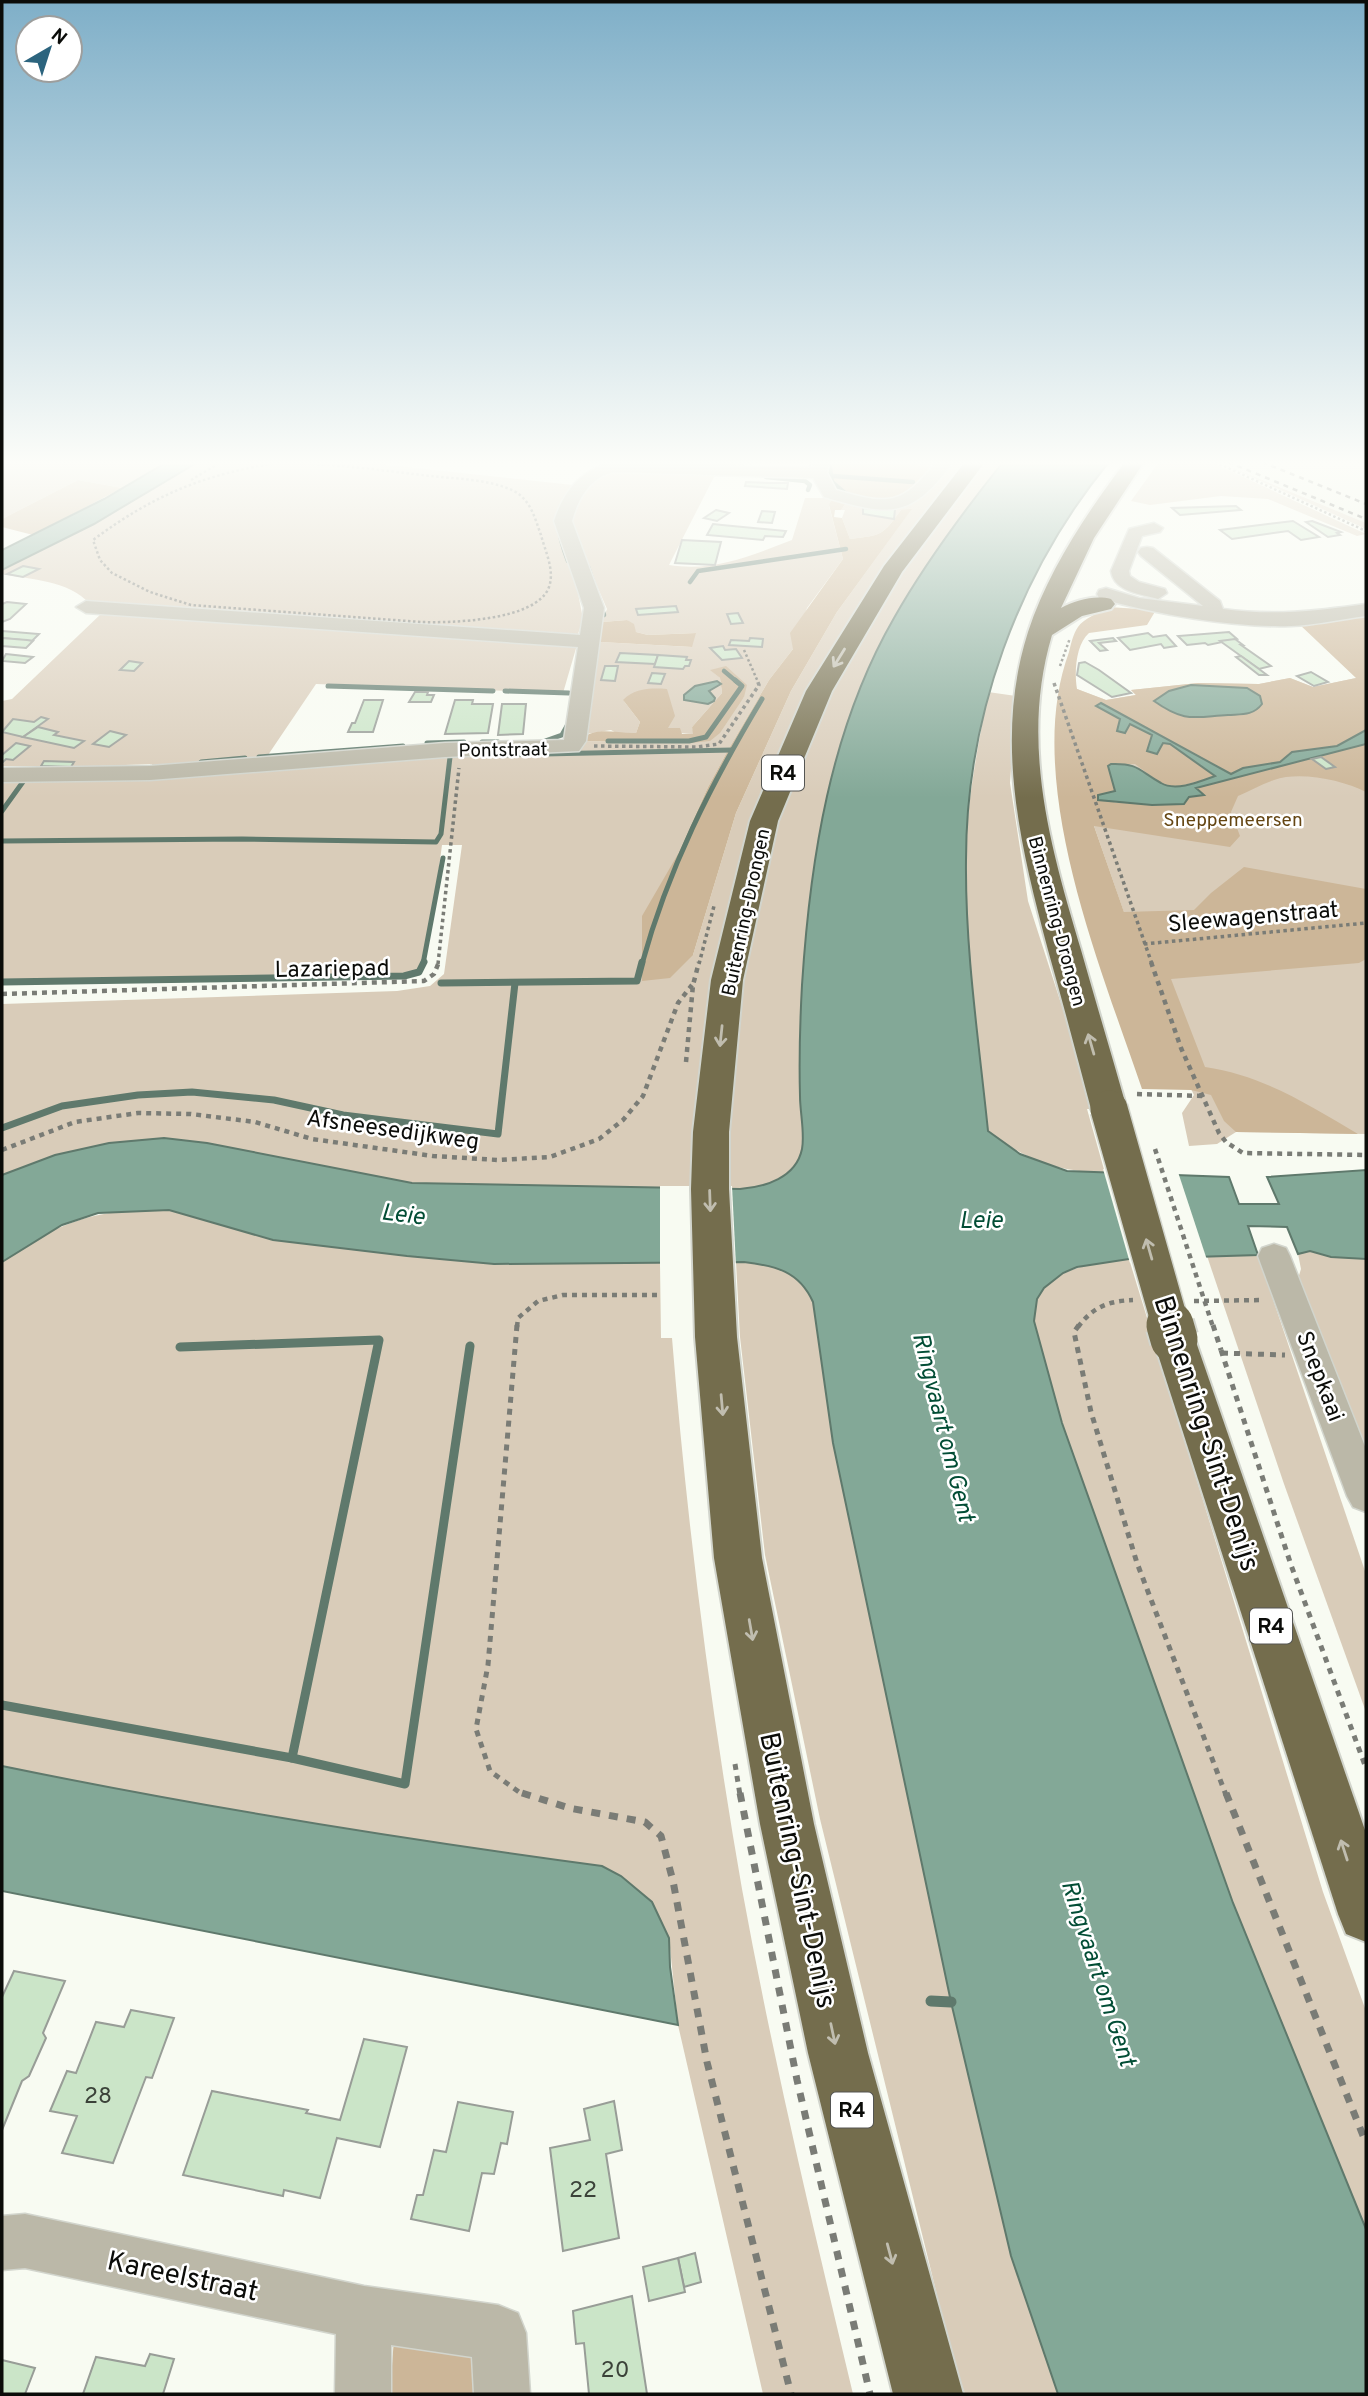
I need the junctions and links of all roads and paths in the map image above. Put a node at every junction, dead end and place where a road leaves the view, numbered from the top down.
1 (116, 574) edge
2 (550, 574) edge
3 (582, 574) edge
4 (890, 574) edge
5 (1065, 574) edge
6 (1082, 574) edge
7 (1121, 574) edge
8 (1174, 574) edge
9 (1104, 599) junction
10 (86, 607) dead end
11 (1181, 610) junction
12 (1366, 610) edge
13 (1214, 614) junction
14 (1040, 632) junction
15 (590, 642) junction
16 (744, 650) dead end
17 (1054, 683) junction
18 (1053, 694) dead end
19 (571, 746) junction
20 (462, 750) junction
21 (2, 775) edge
22 (1366, 923) edge
23 (1144, 944) junction
24 (2, 994) edge
25 (686, 1065) dead end
26 (1204, 1096) junction
27 (1123, 1101) junction
28 (1151, 1138) dead end
29 (2, 1150) edge
30 (1366, 1155) edge
31 (1273, 1256) dead end
32 (659, 1296) dead end
33 (1291, 1299) junction
34 (1143, 1300) dead end
35 (1178, 1320) junction
36 (716, 1337) joint
37 (1221, 1351) junction
38 (1314, 1356) junction
39 (1366, 1496) edge
40 (1366, 1768) edge
41 (1366, 1914) edge
42 (1366, 2143) edge
43 (2, 2243) edge
44 (364, 2313) junction
45 (363, 2394) edge
46 (502, 2394) edge
47 (791, 2394) edge
48 (928, 2394) edge

1 - 2 path
3 - 15 street, Pontstraat
4 -> 36 highway, Buitenring-Drongen / R4
5 - 14 highway, Binnenring-Drongen / R4
6 - 9 highway
7 - 11 street
8 - 13 street
9 - 11 street
9 - 14 highway
9 - 17 path
10 - 15 street
11 - 13 street
12 - 13 street
27 -> 14 highway, Binnenring-Drongen / R4
15 - 19 street, Pontstraat
16 - 19 path
17 - 18 path
17 - 23 path
19 - 20 street, Pontstraat
20 - 21 street, Pontstraat
20 - 24 path, Lazariepad
22 - 23 path, Sleewagenstraat
23 - 26 path
25 - 29 path, Afsneesedijkweg
26 - 27 path
26 - 30 path
35 -> 27 highway, Binnenring-Sint-Denijs / R4, bridge
28 - 37 path, bridge
31 - 33 street, Snepkaai
32 - 47 path
33 - 35 path
33 - 38 street, Snepkaai
34 - 42 path
41 -> 35 highway, Binnenring-Sint-Denijs / R4
36 -> 48 highway, Buitenring-Sint-Denijs / R4
37 - 38 path
37 - 40 path
38 - 39 street, Snepkaai
43 - 44 street, Kareelstraat
44 - 45 street
44 - 46 street, Kareelstraat

